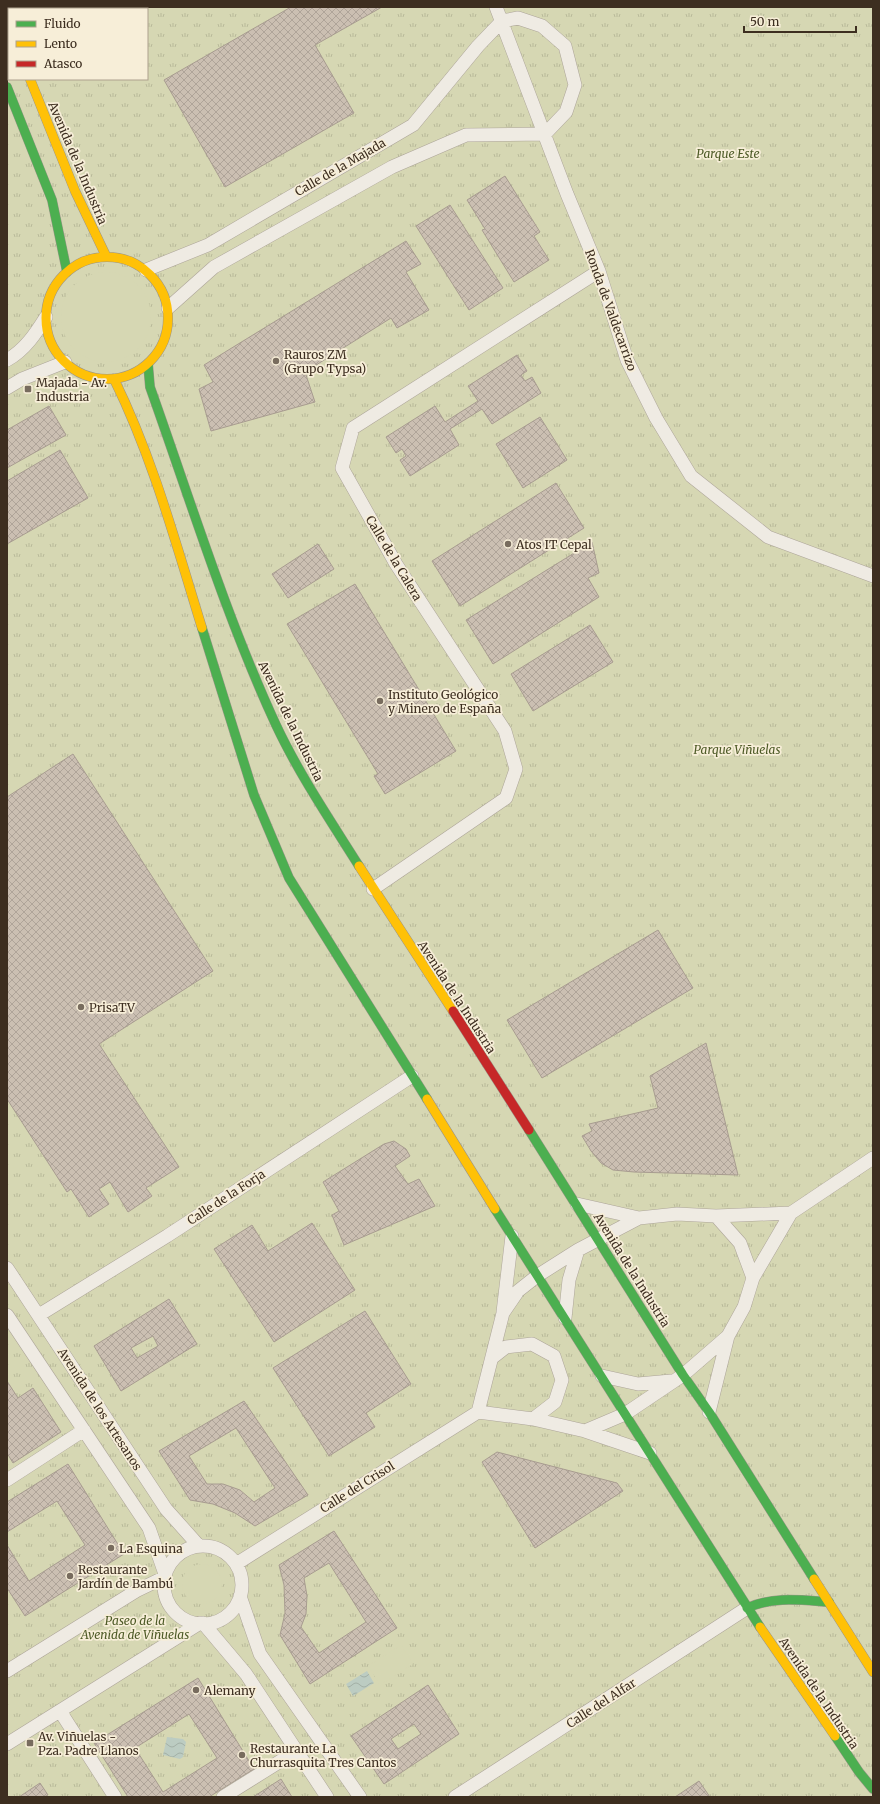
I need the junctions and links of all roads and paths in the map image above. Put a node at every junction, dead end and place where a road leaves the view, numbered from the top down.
1 (496, 7) edge
2 (502, 21) junction
3 (30, 80) edge
4 (7, 87) edge
5 (546, 134) junction
6 (106, 256) junction
7 (146, 270) junction
8 (599, 271) junction
9 (66, 272) junction
10 (168, 308) junction
11 (46, 317) junction
12 (7, 360) edge
13 (65, 362) junction
14 (148, 364) junction
15 (114, 379) junction
16 (7, 388) edge
17 (873, 576) edge
18 (373, 889) junction
19 (412, 1076) junction
20 (873, 1158) edge
21 (577, 1204) junction
22 (791, 1212) junction
23 (716, 1216) junction
24 (639, 1218) junction
25 (512, 1236) junction
26 (600, 1240) junction
27 (578, 1250) junction
28 (7, 1268) edge
29 (537, 1276) junction
30 (752, 1278) junction
31 (503, 1313) junction
32 (39, 1314) junction
33 (7, 1315) edge
34 (565, 1318) junction
35 (728, 1336) junction
36 (492, 1358) junction
37 (602, 1376) junction
38 (678, 1378) junction
39 (478, 1412) junction
40 (709, 1412) junction
41 (625, 1414) junction
42 (533, 1419) junction
43 (84, 1430) junction
44 (585, 1431) junction
45 (650, 1453) junction
46 (7, 1480) edge
47 (199, 1546) junction
48 (236, 1564) junction
49 (165, 1575) junction
50 (240, 1596) junction
51 (829, 1602) junction
52 (747, 1608) junction
53 (202, 1623) junction
54 (7, 1672) edge
55 (873, 1672) edge
56 (60, 1711) junction
57 (7, 1744) edge
58 (298, 1755) junction
59 (873, 1789) edge
60 (115, 1797) edge
61 (223, 1797) edge
62 (327, 1797) edge
63 (360, 1797) edge
64 (455, 1797) edge

1 - 2 street, Ronda de Valdecarrizo
2 - 5 street, Ronda de Valdecarrizo
2 - 5 street
2 - 7 street, Calle de la Majada
3 - 6 street, Avenida de la Industria
4 - 9 street
5 - 8 street, Ronda de Valdecarrizo
5 - 10 street, Calle de la Majada
6 - 7 street
6 - 9 street
7 - 10 street
8 - 17 street, Ronda de Valdecarrizo
8 - 18 street, Calle de la Calera
9 - 11 street
10 - 14 street
11 - 12 street
11 - 13 street
13 - 15 street
13 - 16 street
14 - 15 street
14 - 18 street, Avenida de la Industria
15 - 19 street, Avenida de la Industria
18 - 21 street, Avenida de la Industria
19 - 25 street, Avenida de la Industria
19 - 32 street, Calle de la Forja
20 - 22 street
21 - 24 street
21 - 26 street, Avenida de la Industria
22 - 23 street
22 - 30 street
23 - 24 street
23 - 30 street
24 - 26 street
25 - 29 street, Avenida de la Industria
25 - 31 street
26 - 27 street
26 - 38 street, Avenida de la Industria
27 - 29 street
27 - 34 street
28 - 32 street, Avenida de los Artesanos
29 - 31 street
29 - 34 street, Avenida de la Industria
30 - 35 street
31 - 36 street
32 - 47 street, Avenida de los Artesanos
33 - 43 street, Avenida de los Artesanos
34 - 37 street, Avenida de la Industria
35 - 38 street
35 - 40 street
36 - 39 street
36 - 42 street
37 - 38 street
37 - 41 street, Avenida de la Industria
38 - 40 street, Avenida de la Industria
38 - 41 street
39 - 42 street
39 - 48 street, Calle del Crisol
40 - 51 street, Avenida de la Industria
41 - 44 street
41 - 45 street, Avenida de la Industria
42 - 44 street
43 - 46 street
43 - 49 street, Avenida de los Artesanos
44 - 45 street
45 - 52 street, Avenida de la Industria
47 - 48 street
47 - 49 street
48 - 50 street
49 - 53 street
49 - 54 street
50 - 53 street
50 - 63 street
51 - 52 street
51 - 55 street, Avenida de la Industria
52 - 59 street, Avenida de la Industria
52 - 64 street, Calle del Alfar
53 - 56 street
53 - 58 street
56 - 57 street
56 - 60 street
58 - 61 street
58 - 62 street

